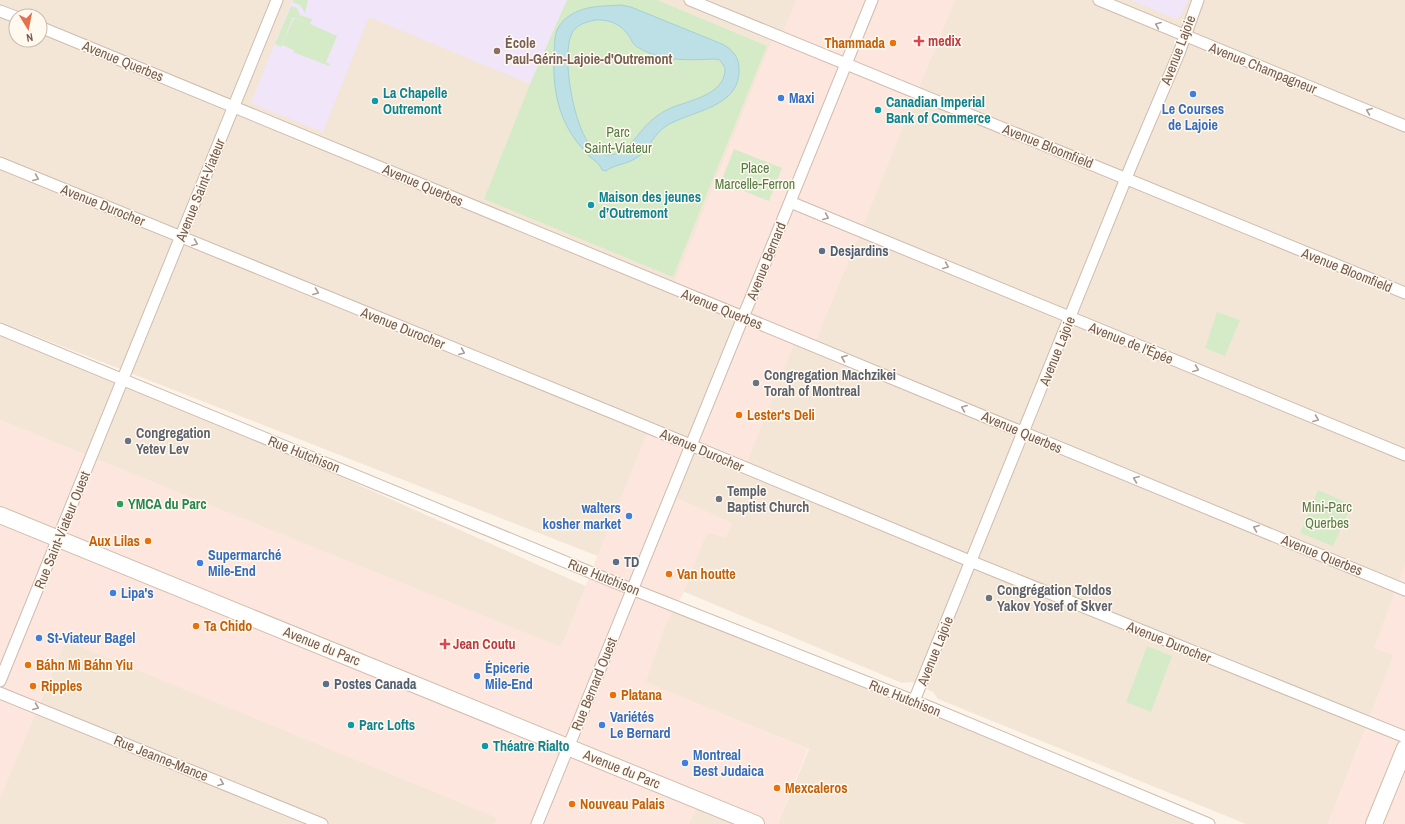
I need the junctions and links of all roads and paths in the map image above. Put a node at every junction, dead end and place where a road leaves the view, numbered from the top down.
1 (277, 0) edge
2 (690, 0) edge
3 (872, 0) edge
4 (1099, 0) edge
5 (1198, 0) edge
6 (48, 30) edge
7 (1185, 36) junction
8 (846, 64) junction
9 (233, 107) junction
10 (1405, 126) edge
11 (0, 163) edge
12 (1126, 178) junction
13 (790, 202) junction
14 (180, 238) junction
15 (1405, 294) edge
16 (743, 317) junction
17 (1071, 317) junction
18 (0, 329) edge
19 (123, 379) junction
20 (1024, 432) junction
21 (690, 446) junction
22 (1405, 455) edge
23 (0, 515) edge
24 (59, 538) junction
25 (970, 561) junction
26 (633, 588) junction
27 (1405, 590) edge
28 (0, 681) edge
29 (0, 693) edge
30 (914, 701) junction
31 (1405, 737) edge
32 (568, 747) junction
33 (1405, 748) edge
34 (322, 824) edge
35 (537, 824) edge
36 (756, 824) edge
37 (1209, 824) edge
38 (1374, 824) edge

1 - 9 street, Avenue Saint-Viateur
2 - 8 street, Avenue Bloomfield
3 - 8 street, Avenue Bernard
7 -> 4 street, Avenue Champagneur
5 - 7 street, Avenue Lajoie
6 - 9 street, Avenue Querbes
10 -> 7 street, Avenue Champagneur
7 - 12 street, Avenue Lajoie
8 - 12 street, Avenue Bloomfield
8 - 13 street, Avenue Bernard
9 - 14 street, Avenue Saint-Viateur
9 - 16 street, Avenue Querbes
11 -> 14 street, Avenue Durocher
12 - 15 street, Avenue Bloomfield
12 - 17 street, Avenue Lajoie
13 - 16 street, Avenue Bernard
13 -> 17 street, Avenue de l'Épée
14 - 19 street, Avenue Saint-Viateur
14 -> 21 street, Avenue Durocher
20 -> 16 street, Avenue Querbes
16 - 21 street, Avenue Bernard
17 - 20 street, Avenue Lajoie
17 -> 22 street, Avenue de l'Épée
18 - 19 street, Rue Hutchison
19 - 24 street, Rue Saint-Viateur Ouest
19 - 26 street, Rue Hutchison
20 - 25 street, Avenue Lajoie
27 -> 20 street, Avenue Querbes
21 - 25 street, Avenue Durocher
21 - 26 street, Avenue Bernard
23 - 24 main road, Avenue du Parc
24 - 28 street, Rue Saint-Viateur Ouest
24 - 32 main road, Avenue du Parc
25 - 30 street, Avenue Lajoie
25 - 31 street, Avenue Durocher
26 - 30 street, Rue Hutchison
26 - 32 street, Rue Bernard Ouest
29 -> 34 street, Rue Jeanne-Mance
30 - 37 street, Rue Hutchison
32 - 35 street, Rue Bernard Ouest
32 - 36 main road, Avenue du Parc
33 - 38 main road

